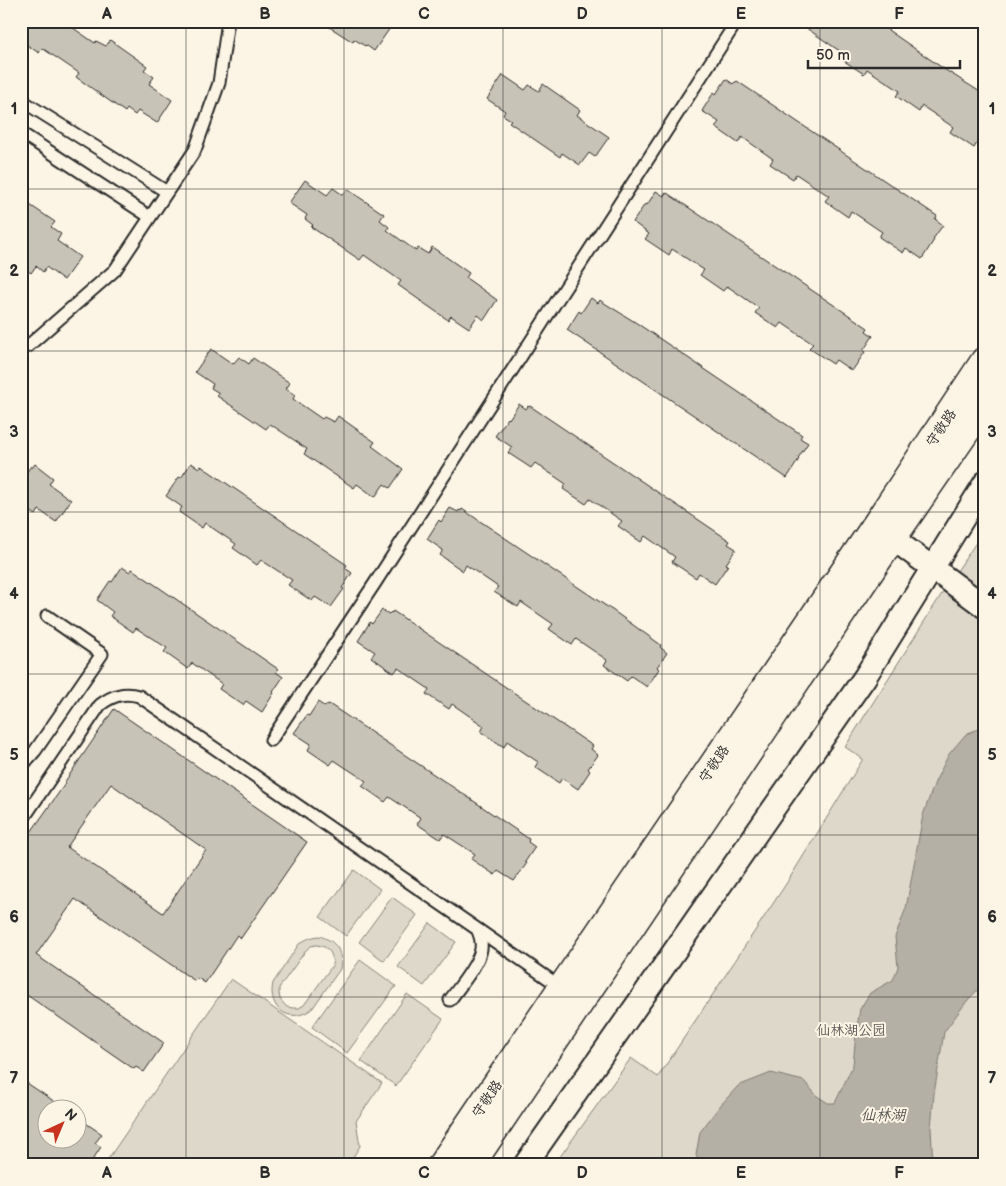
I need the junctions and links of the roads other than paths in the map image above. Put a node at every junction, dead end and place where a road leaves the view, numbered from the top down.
1 (228, 21) edge
2 (737, 21) edge
3 (21, 100) edge
4 (21, 133) edge
5 (166, 192) junction
6 (150, 217) junction
7 (21, 349) edge
8 (985, 361) edge
9 (985, 403) edge
10 (985, 483) edge
11 (892, 538) junction
12 (932, 568) junction
13 (985, 607) edge
14 (47, 616) dead end
15 (271, 740) dead end
16 (21, 767) edge
17 (21, 822) edge
18 (477, 929) junction
19 (562, 988) junction
20 (450, 1000) dead end
21 (442, 1165) edge
22 (470, 1165) edge
23 (525, 1165) edge

1 - 5 lane
2 - 15 lane
3 - 5 lane
4 - 6 lane
5 - 6 lane
6 - 7 lane
8 - 19 main road, 守敬路
9 - 11 main road, 守敬路
10 - 12 street
11 - 12 street
11 - 22 main road, 守敬路
12 - 13 street
12 - 23 street
14 - 16 lane
17 - 18 lane
18 - 19 lane
18 - 20 lane
19 - 21 main road, 守敬路

